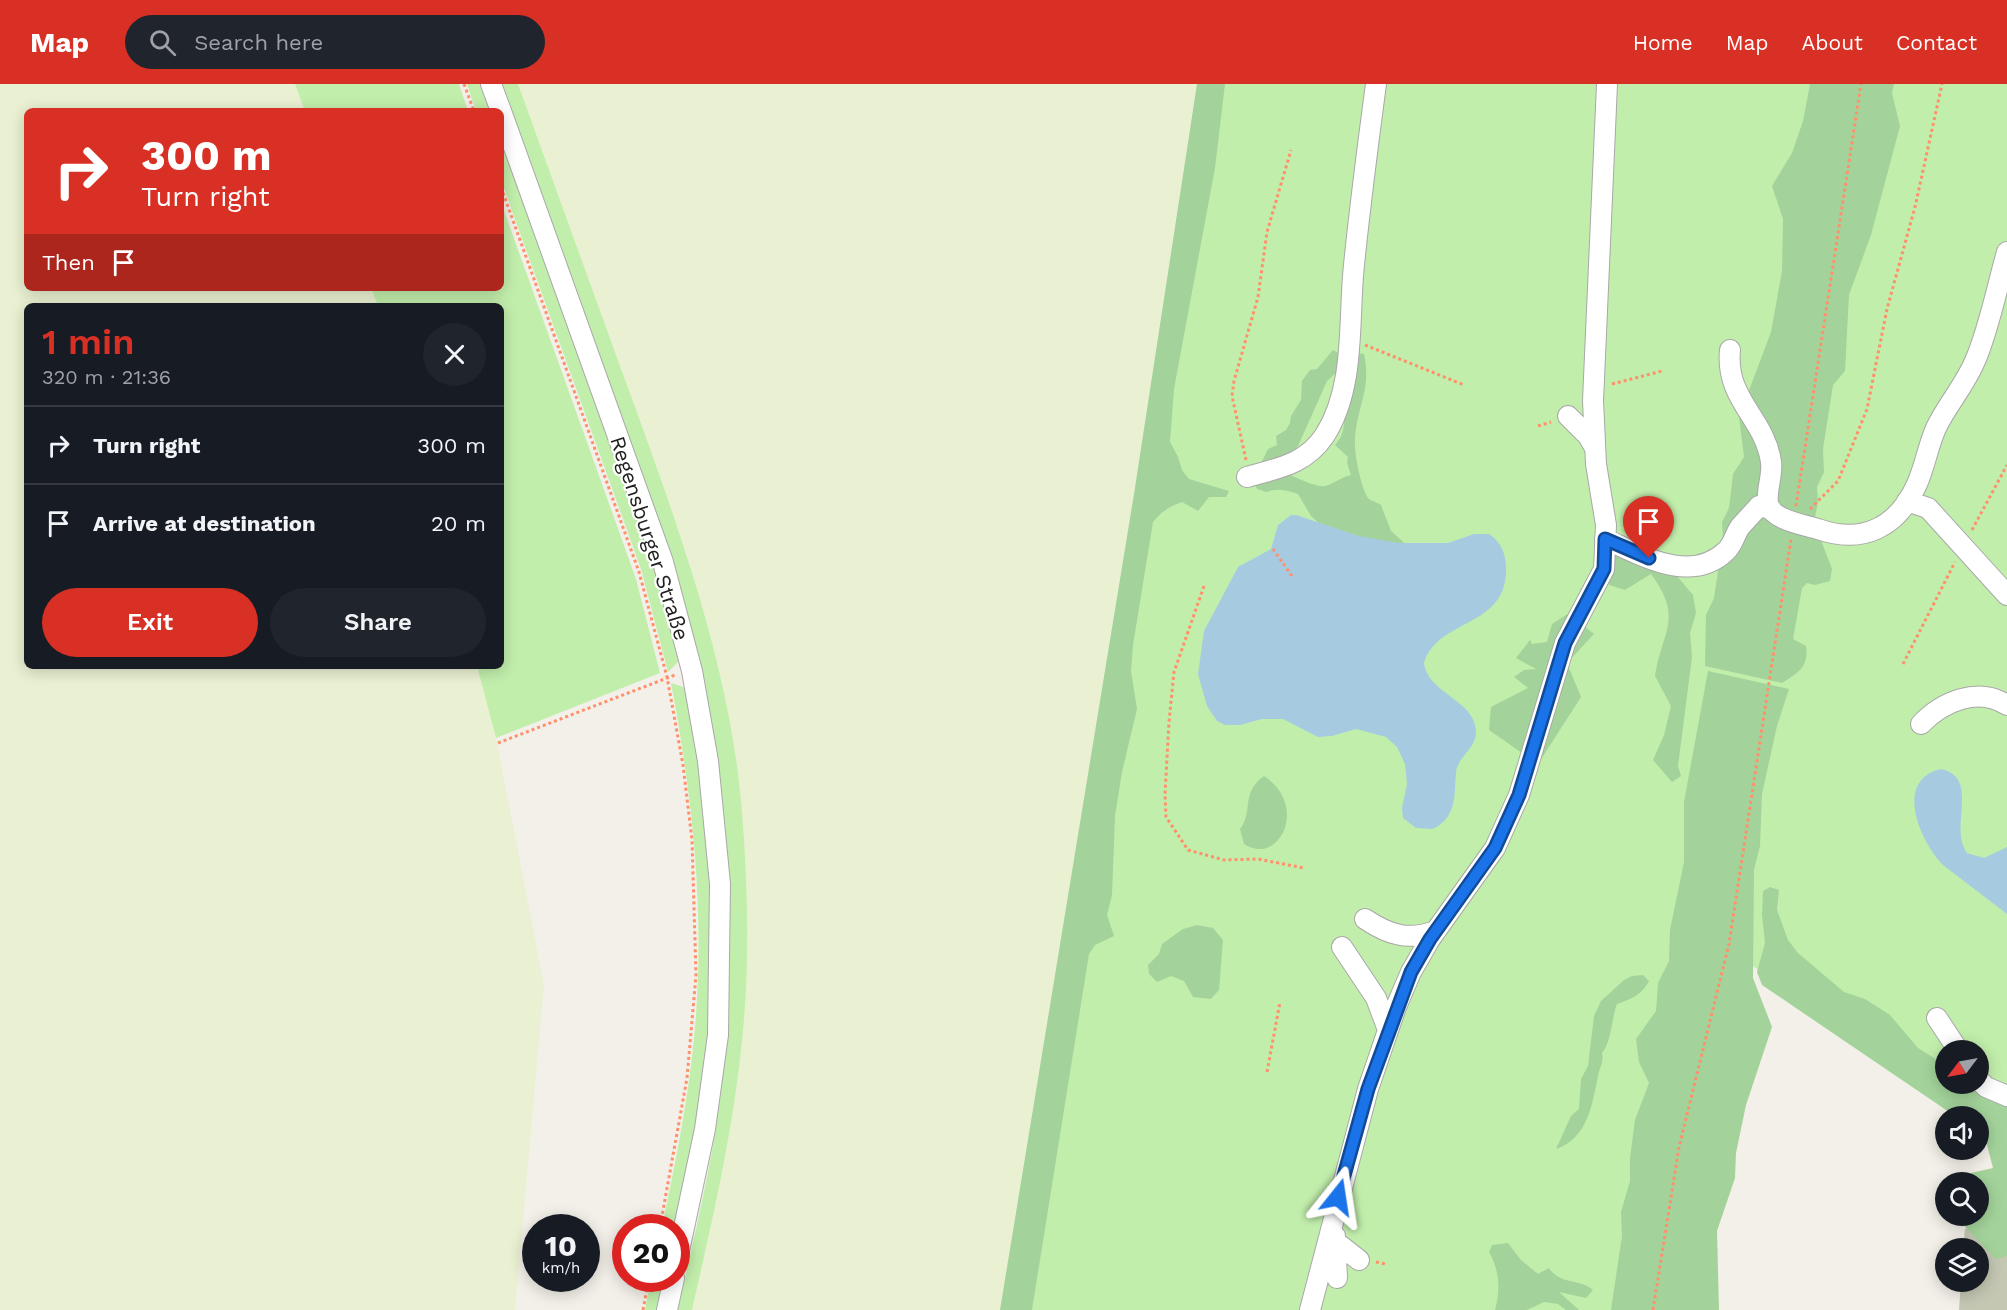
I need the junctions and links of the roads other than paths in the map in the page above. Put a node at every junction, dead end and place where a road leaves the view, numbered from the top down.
1 (491, 84) edge
2 (1376, 84) edge
3 (1607, 84) edge
4 (500, 108) edge
5 (504, 119) edge
6 (2007, 252) edge
7 (2000, 296) edge
8 (1730, 350) dead end
9 (1568, 416) dead end
10 (1595, 448) junction
11 (1247, 477) road end
12 (1907, 501) junction
13 (1771, 509) junction
14 (1605, 539) junction
15 (2007, 595) edge
16 (2007, 705) edge
17 (1921, 724) dead end
18 (1365, 919) dead end
19 (1436, 931) junction
20 (1342, 947) dead end
21 (1937, 1018) dead end
22 (1388, 1030) junction
23 (1951, 1040) edge
24 (1989, 1088) edge
25 (2007, 1096) edge
26 (1334, 1213) junction
27 (687, 1214) edge
28 (1335, 1242) junction
29 (1359, 1260) dead end
30 (1337, 1278) dead end
31 (671, 1292) edge
32 (667, 1310) edge
33 (1310, 1310) edge

1 - 4 street, Regensburger Straße
2 - 11 street
3 - 10 street
5 - 27 street, Regensburger Straße
6 - 7 street
7 - 12 street
8 - 13 street
9 - 10 street
10 - 14 street
12 - 13 street
12 - 15 street
13 - 14 street
14 - 19 street
16 - 17 street
18 - 19 street
19 - 22 street
20 - 22 street
21 - 23 street
22 - 26 street
24 - 25 street
26 - 28 street
26 - 33 street
28 - 29 street
28 - 30 street
31 - 32 street

